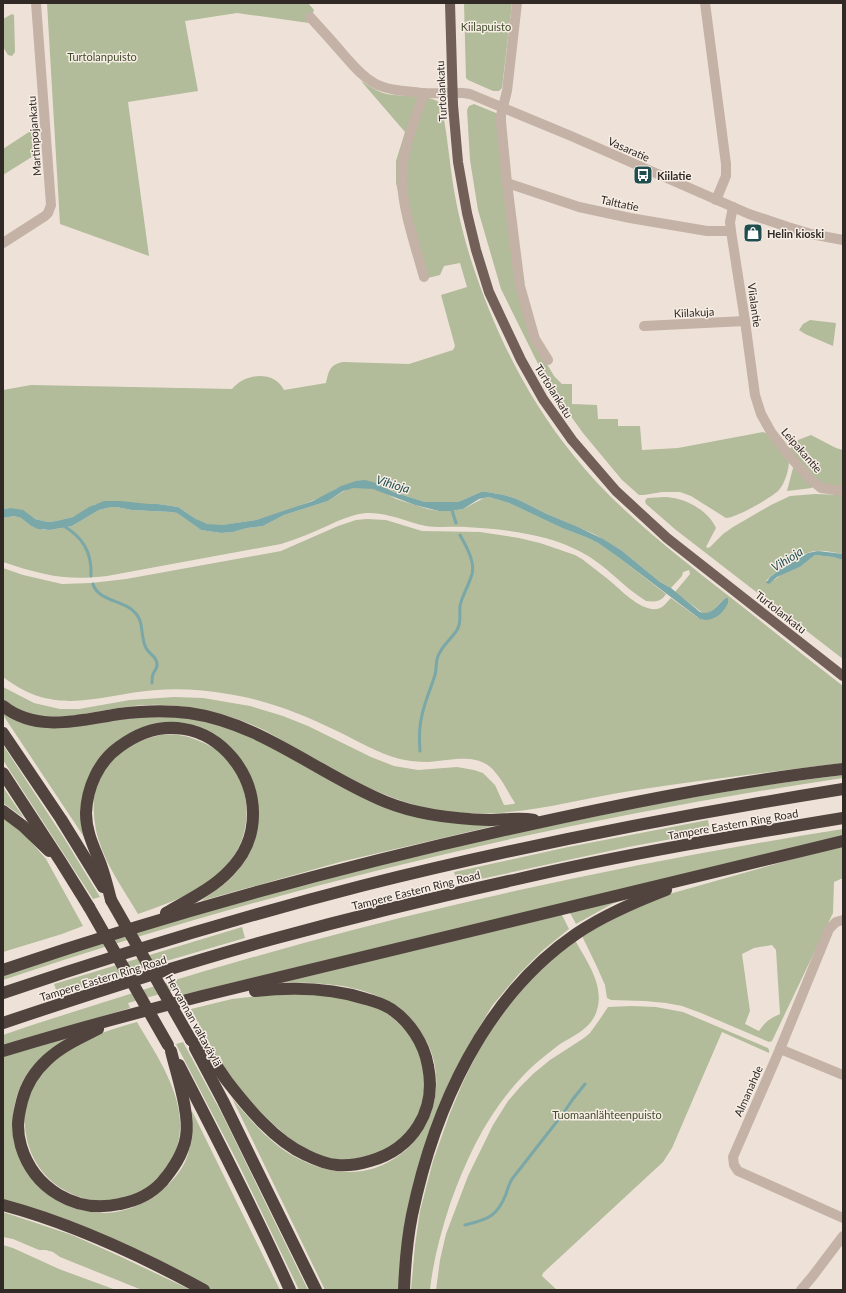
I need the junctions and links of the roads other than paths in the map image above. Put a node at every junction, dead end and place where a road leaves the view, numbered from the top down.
1 (36, 3) edge
2 (450, 3) edge
3 (517, 3) edge
4 (705, 3) edge
5 (310, 17) dead end
6 (424, 93) junction
7 (453, 93) junction
8 (503, 107) junction
9 (507, 183) junction
10 (716, 200) junction
11 (733, 207) junction
12 (731, 230) junction
13 (843, 240) edge
14 (3, 243) edge
15 (424, 277) dead end
16 (745, 321) junction
17 (644, 326) dead end
18 (548, 360) dead end
19 (758, 407) joint
20 (843, 491) edge
21 (843, 676) edge
22 (3, 706) edge
23 (3, 733) edge
24 (843, 769) edge
25 (3, 773) edge
26 (843, 789) edge
27 (3, 811) edge
28 (843, 818) edge
29 (543, 821) junction
30 (843, 842) edge
31 (61, 862) junction
32 (704, 874) junction
33 (112, 900) junction
34 (843, 920) edge
35 (149, 923) junction
36 (22, 963) junction
37 (3, 964) edge
38 (3, 970) edge
39 (3, 993) edge
40 (202, 996) junction
41 (126, 1016) junction
42 (3, 1023) edge
43 (191, 1040) junction
44 (170, 1048) junction
45 (780, 1049) junction
46 (3, 1051) edge
47 (843, 1075) edge
48 (3, 1205) edge
49 (843, 1218) edge
50 (843, 1236) edge
51 (204, 1290) edge
52 (290, 1290) edge
53 (316, 1290) edge
54 (404, 1290) edge
55 (800, 1290) edge

1 - 14 street, Martinpojankatu
2 - 7 main road, Turtolankatu
3 - 8 street
4 - 10 street
5 - 6 street, Vasaratie
6 - 7 street, Vasaratie
6 - 15 street
7 - 8 street, Vasaratie
7 - 21 main road, Turtolankatu
8 - 9 street
8 - 10 street, Vasaratie
9 - 12 street, Talttatie
9 - 18 street
10 - 11 street, Vasaratie
11 - 12 street, Viialantie
11 - 13 street, Vasaratie
12 - 16 street, Viialantie
16 - 17 street, Kiilakuja
16 - 19 street, Viialantie
19 - 20 street, Leipakantie
22 - 29 highway
23 - 33 highway, Hervannan valtaväylä
24 - 29 highway
25 - 31 highway
26 - 39 highway, Tampere Eastern Ring Road
27 - 31 highway
28 - 42 highway, Tampere Eastern Ring Road
29 - 35 highway
30 - 32 highway
31 - 44 highway, bridge
32 - 40 highway
32 - 54 highway
33 - 35 highway
33 - 43 highway, Hervannan valtaväylä, bridge
34 - 45 street, Almanahde
35 - 36 highway
36 - 37 highway
36 - 38 highway
40 - 41 highway
40 - 43 highway
41 - 44 highway
41 - 46 highway
43 - 53 highway, Hervannan valtaväylä
44 - 52 highway
45 - 47 street
45 - 49 street, Almanahde
48 - 51 highway
50 - 55 street

